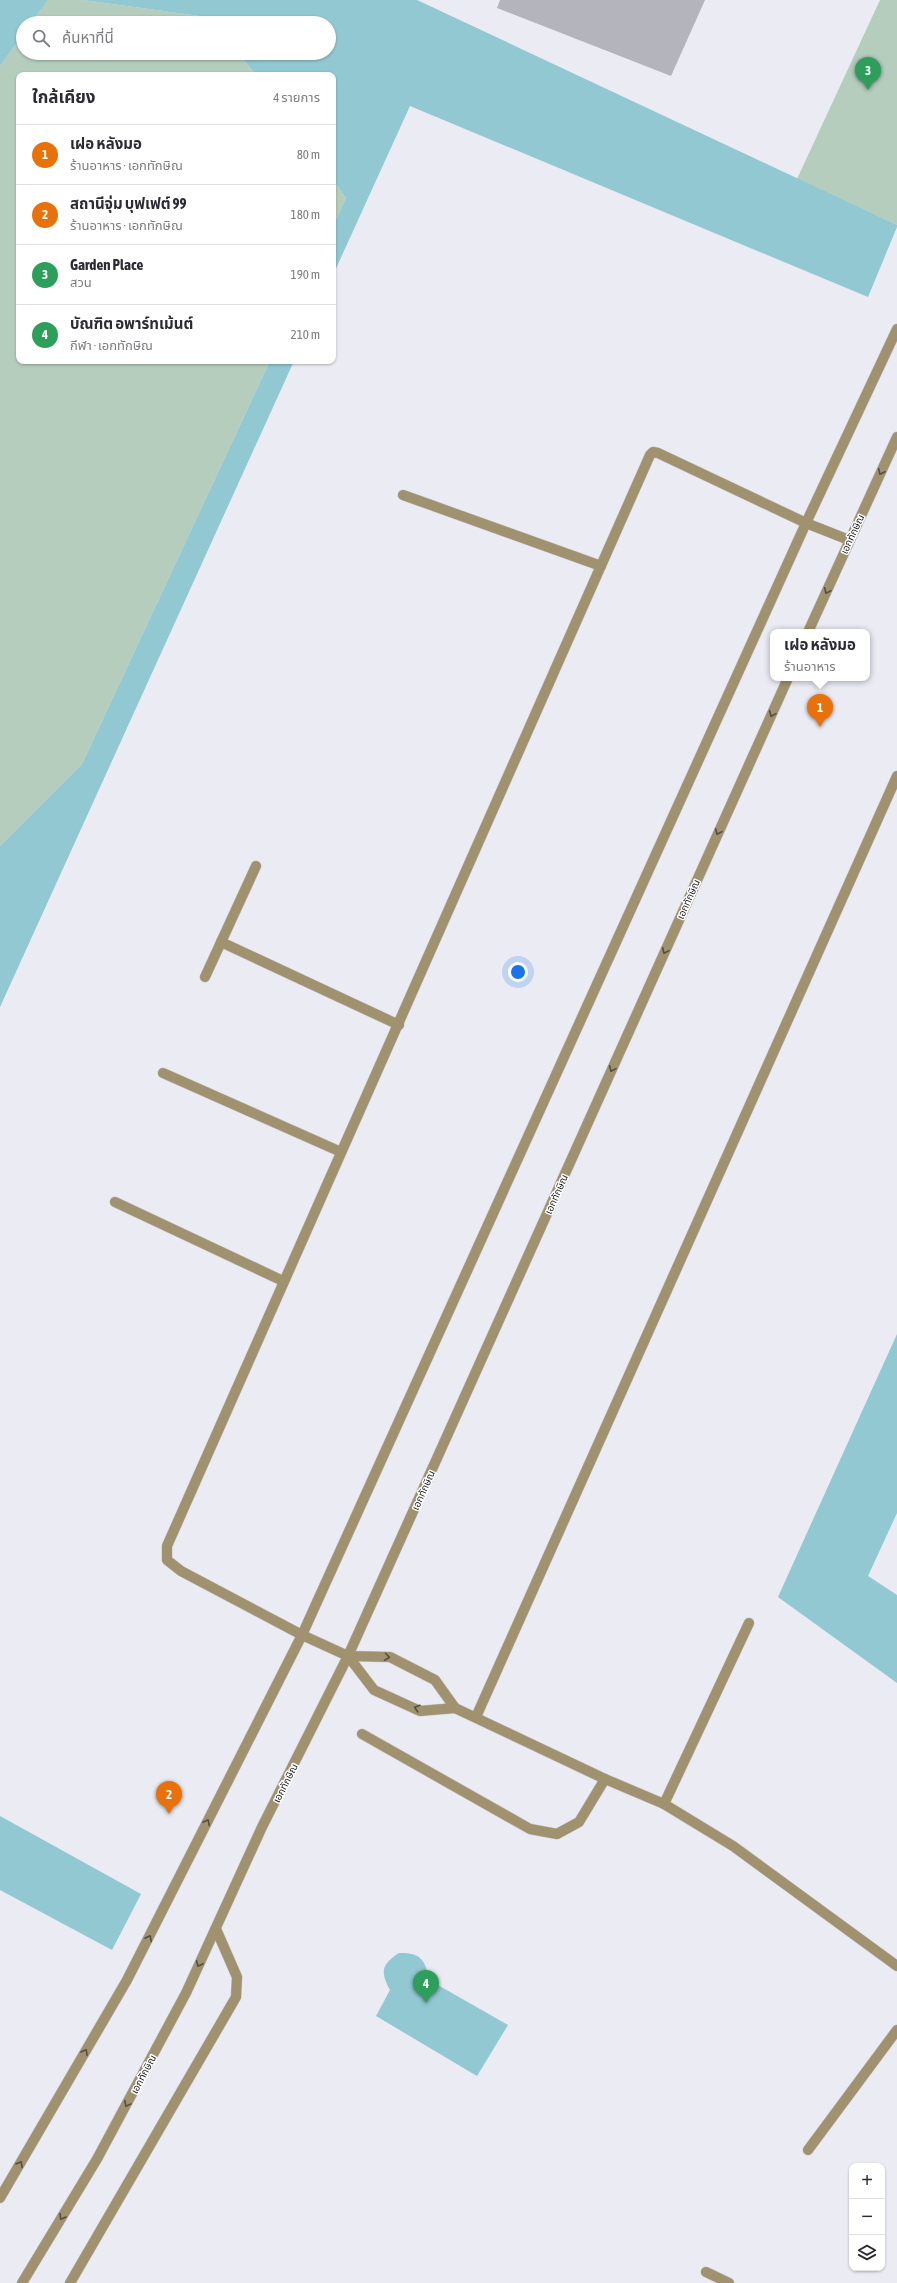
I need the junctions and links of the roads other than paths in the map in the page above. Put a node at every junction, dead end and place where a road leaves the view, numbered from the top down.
1 (897, 329) edge
2 (897, 437) edge
3 (404, 495) dead end
4 (806, 523) junction
5 (849, 540) junction
6 (601, 566) junction
7 (809, 629) edge
8 (787, 681) edge
9 (897, 776) edge
10 (256, 866) dead end
11 (221, 942) junction
12 (205, 977) dead end
13 (399, 1025) junction
14 (163, 1072) dead end
15 (341, 1152) junction
16 (115, 1202) dead end
17 (283, 1281) junction
18 (749, 1623) dead end
19 (302, 1635) junction
20 (348, 1656) junction
21 (455, 1708) junction
22 (476, 1717) junction
23 (362, 1734) dead end
24 (605, 1779) junction
25 (664, 1804) junction
26 (216, 1928) junction
27 (897, 1966) edge
28 (897, 2030) edge
29 (808, 2150) dead end
30 (0, 2198) edge
31 (706, 2272) dead end
32 (22, 2283) edge
33 (70, 2283) edge
34 (729, 2283) edge

1 - 4 street
2 -> 5 street, เอกทักษิณ
3 - 6 street
4 - 5 street
4 - 6 street
4 - 19 street
5 -> 7 street, เอกทักษิณ
6 - 13 street
8 -> 20 street, เอกทักษิณ
9 - 22 street
10 - 11 street
11 - 12 street
11 - 13 street
13 - 15 street
14 - 15 street
15 - 17 street
16 - 17 street
17 - 19 street
18 - 25 street
19 - 20 street
30 -> 19 street
20 -> 21 street
21 -> 20 street
20 - 26 street, เอกทักษิณ
21 - 22 street
22 - 24 street
23 - 24 street
24 - 25 street
25 - 27 street
26 -> 32 street, เอกทักษิณ
26 - 33 street
28 - 29 street
31 - 34 street

